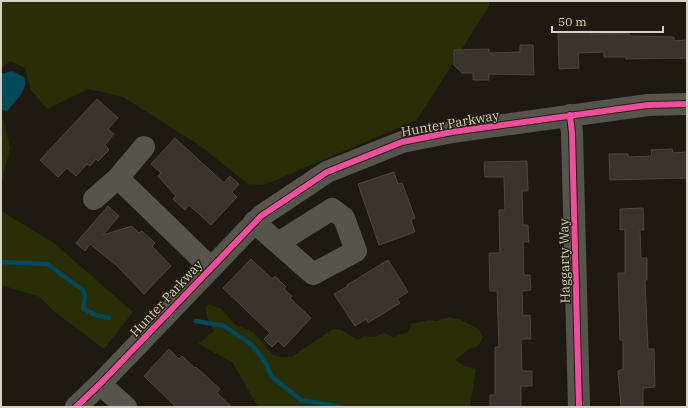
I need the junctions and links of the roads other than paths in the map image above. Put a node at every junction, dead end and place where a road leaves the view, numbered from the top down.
1 (687, 104) edge
2 (570, 115) junction
3 (144, 147) dead end
4 (118, 178) junction
5 (94, 199) dead end
6 (254, 222) junction
7 (278, 243) dead end
8 (210, 267) junction
9 (100, 384) junction
10 (76, 407) edge
11 (126, 407) edge
12 (579, 407) edge

1 - 2 street, Hunter Parkway
2 - 6 street, Hunter Parkway
2 - 12 street, Haggarty Way
3 - 4 street
4 - 5 street
4 - 8 street
6 - 7 street
6 - 8 street, Hunter Parkway
8 - 9 street, Hunter Parkway
9 - 10 street, Hunter Parkway
9 - 11 street

